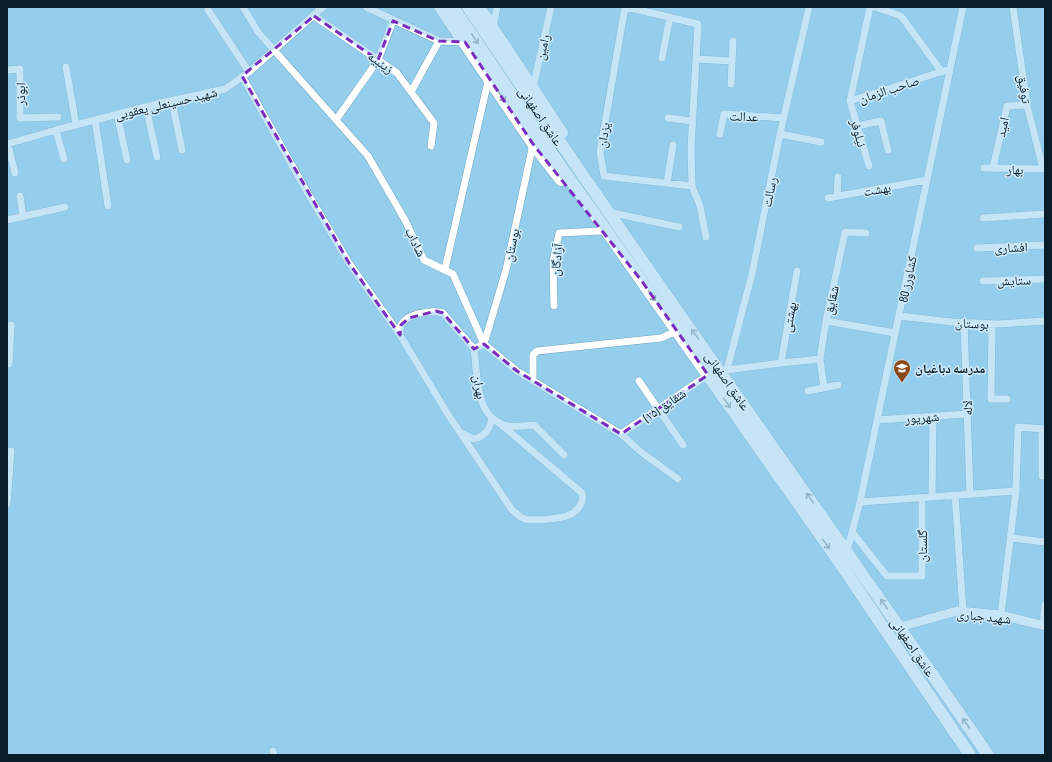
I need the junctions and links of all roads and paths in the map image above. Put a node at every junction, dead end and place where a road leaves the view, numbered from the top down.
1 (243, 7) edge
2 (366, 7) edge
3 (440, 7) edge
4 (453, 7) edge
5 (468, 7) edge
6 (479, 7) edge
7 (497, 7) edge
8 (551, 7) edge
9 (626, 7) edge
10 (809, 7) edge
11 (870, 7) edge
12 (875, 7) edge
13 (963, 7) edge
14 (1013, 7) edge
15 (322, 8) edge
16 (208, 10) dead end
17 (314, 16) junction
18 (670, 17) junction
19 (393, 21) junction
20 (493, 28) junction
21 (439, 41) junction
22 (733, 41) dead end
23 (465, 42) junction
24 (274, 50) junction
25 (662, 58) dead end
26 (696, 59) junction
27 (378, 60) junction
28 (732, 61) junction
29 (66, 68) dead end
30 (950, 69) junction
31 (7, 70) edge
32 (942, 72) junction
33 (245, 74) junction
34 (489, 77) junction
35 (731, 84) dead end
36 (533, 88) junction
37 (412, 92) junction
38 (172, 101) junction
39 (850, 101) junction
40 (1026, 105) junction
41 (146, 107) junction
42 (117, 114) junction
43 (58, 117) dead end
44 (668, 118) dead end
45 (784, 118) junction
46 (95, 120) junction
47 (336, 120) junction
48 (692, 121) junction
49 (76, 125) junction
50 (857, 126) junction
51 (56, 130) junction
52 (720, 134) dead end
53 (780, 134) junction
54 (821, 142) dead end
55 (7, 144) edge
56 (533, 144) junction
57 (673, 145) dead end
58 (431, 146) dead end
59 (182, 150) dead end
60 (888, 150) dead end
61 (157, 157) dead end
62 (64, 158) dead end
63 (127, 160) dead end
64 (869, 166) dead end
65 (984, 168) dead end
66 (993, 168) junction
67 (1044, 169) edge
68 (15, 172) dead end
69 (838, 178) dead end
70 (927, 180) junction
71 (667, 183) junction
72 (692, 186) junction
73 (20, 196) dead end
74 (837, 196) junction
75 (828, 198) dead end
76 (108, 206) dead end
77 (65, 207) dead end
78 (613, 213) junction
79 (1045, 214) edge
80 (23, 217) junction
81 (983, 218) dead end
82 (7, 220) edge
83 (679, 227) dead end
84 (601, 231) junction
85 (866, 233) dead end
86 (706, 237) dead end
87 (1045, 246) edge
88 (977, 248) dead end
89 (445, 270) junction
90 (797, 270) dead end
91 (651, 272) junction
92 (1045, 279) edge
93 (641, 280) junction
94 (983, 281) dead end
95 (554, 306) dead end
96 (899, 316) junction
97 (826, 321) junction
98 (1045, 321) edge
99 (964, 322) junction
100 (992, 324) junction
101 (11, 325) dead end
102 (677, 331) junction
103 (895, 333) junction
104 (400, 335) junction
105 (484, 344) junction
106 (474, 349) junction
107 (820, 359) junction
108 (781, 363) junction
109 (10, 364) edge
110 (725, 374) junction
111 (708, 376) junction
112 (533, 381) junction
113 (639, 381) dead end
114 (838, 385) dead end
115 (824, 388) junction
116 (808, 391) dead end
117 (1007, 399) dead end
118 (659, 409) junction
119 (967, 414) junction
120 (933, 416) junction
121 (495, 420) junction
122 (877, 420) junction
123 (1044, 429) edge
124 (461, 433) junction
125 (620, 434) junction
126 (683, 445) dead end
127 (7, 451) edge
128 (564, 455) dead end
129 (1042, 476) dead end
130 (678, 479) dead end
131 (1016, 491) junction
132 (970, 494) junction
133 (955, 495) junction
134 (932, 497) junction
135 (922, 498) junction
136 (860, 502) junction
137 (7, 504) edge
138 (852, 532) junction
139 (1010, 538) junction
140 (1045, 542) edge
141 (847, 551) junction
142 (1045, 605) edge
143 (963, 611) junction
144 (1001, 615) junction
145 (1044, 626) edge
146 (900, 627) junction
147 (970, 755) edge
148 (988, 755) edge

1 - 24 street, شاداب
2 - 19 street
3 - 23 main road
4 -> 93 main road, عاشق اصفهانی
5 - 91 main road, عاشق اصفهانی
6 - 20 main road
7 - 20 street
8 - 36 street, رامین
9 - 18 street
9 - 71 street, یزدان
10 - 45 street, رسالت
11 - 39 street, صاحب الزمان
12 - 32 street
13 - 30 street, کشاورز 80
14 - 40 street, توفیق
15 - 17 street, شهید حسینعلی یعقوبی
16 - 33 street, بهران
17 - 24 street, شهید حسینعلی یعقوبی
17 - 27 street, زینبیه
18 - 25 street
18 - 26 street
19 - 21 street
19 - 27 street
20 - 36 main road
21 - 23 street
21 - 37 street
22 - 28 street
23 - 34 main road
24 - 33 street, شهید حسینعلی یعقوبی
24 - 47 street, شاداب
26 - 28 street
26 - 48 street
27 - 37 street, زینبیه
27 - 47 street
28 - 35 street
29 - 49 street
30 - 32 street, صاحب الزمان
30 - 70 street, کشاورز 80
31 - 43 street, ابوذر
32 - 39 street, صاحب الزمان
33 - 38 street, شهید حسینعلی یعقوبی
33 - 104 street, بهران
34 -> 56 main road
34 - 89 street
36 - 78 main road
37 - 58 street, زینبیه
38 - 41 street, شهید حسینعلی یعقوبی
38 - 59 street
39 - 50 street, نیلوفر
40 - 66 street, امید
40 - 67 street, توفیق
41 - 42 street, شهید حسینعلی یعقوبی
41 - 61 street
42 - 46 street, شهید حسینعلی یعقوبی
42 - 63 street
44 - 48 street
45 - 52 street, عدالت
45 - 53 street, رسالت
46 - 49 street, شهید حسینعلی یعقوبی
46 - 76 street
47 - 89 street, شاداب
48 - 72 street
49 - 51 street, شهید حسینعلی یعقوبی
50 - 60 street
50 - 64 street, نیلوفر
51 - 55 street, شهید حسینعلی یعقوبی
51 - 62 street
53 - 54 street
53 - 110 street, رسالت
55 - 68 street
56 - 84 main road
56 - 105 street, بوستان
57 - 71 street
65 - 66 street, بهار
66 - 67 street, بهار
69 - 74 street
70 - 74 street, بهشت
70 - 96 street, کشاورز 80
71 - 72 street, یزدان
72 - 86 street
73 - 80 street
74 - 75 street, بهشت
77 - 80 street
78 - 83 street
78 - 91 main road
79 - 81 street
80 - 82 street
84 - 93 main road
84 - 95 street, آزادگان
85 - 97 street, شقایق
87 - 88 street, افشاری
89 - 105 street, شاداب
90 - 108 street, بهشتی
110 -> 91 main road, عاشق اصفهانی
92 - 94 street, ستایش
93 -> 102 main road, عاشق اصفهانی
96 - 99 street, بوستان
96 - 103 street, کشاورز 80
97 - 103 street
97 - 107 street, شقایق
98 - 100 street, بوستان
99 - 100 street, بوستان
99 - 119 street, لاله
100 - 117 street
101 - 109 street
102 - 111 main road, عاشق اصفهانی
102 - 112 street
103 - 122 street, کشاورز 80
104 - 106 street
104 - 124 street, بهران
105 - 106 street
105 - 112 street, شاداب
106 - 121 street, بهران
107 - 108 street
107 - 115 street, شقایق
108 - 110 street
141 -> 110 main road, عاشق اصفهانی
111 - 118 street, شقایق (۱۵)
111 -> 147 main road, عاشق اصفهانی
112 - 125 street, شاداب
113 - 118 street
114 - 115 street
115 - 116 street
118 - 125 street, شقایق (۱۵)
118 - 126 street
119 - 120 street, شهریور
119 - 132 street, لاله
120 - 122 street, شهریور
120 - 134 street
121 - 124 street
121 - 124 street, بهران
121 - 128 street
122 - 136 street, کشاورز 80
123 - 129 street
123 - 131 street
125 - 130 street, شاداب
127 - 137 street
131 - 132 street
131 - 139 street
132 - 133 street
133 - 134 street
133 - 143 street
134 - 135 street
135 - 136 street
135 - 138 street, گلستان
136 - 138 street, کشاورز 80
138 - 141 street, کشاورز 80
139 - 140 street
139 - 144 street
146 -> 141 main road, عاشق اصفهانی
142 - 145 street
143 - 144 street, شهید جباری
143 - 146 street, شهید جباری
144 - 145 street, شهید جباری
148 -> 146 main road, عاشق اصفهانی

